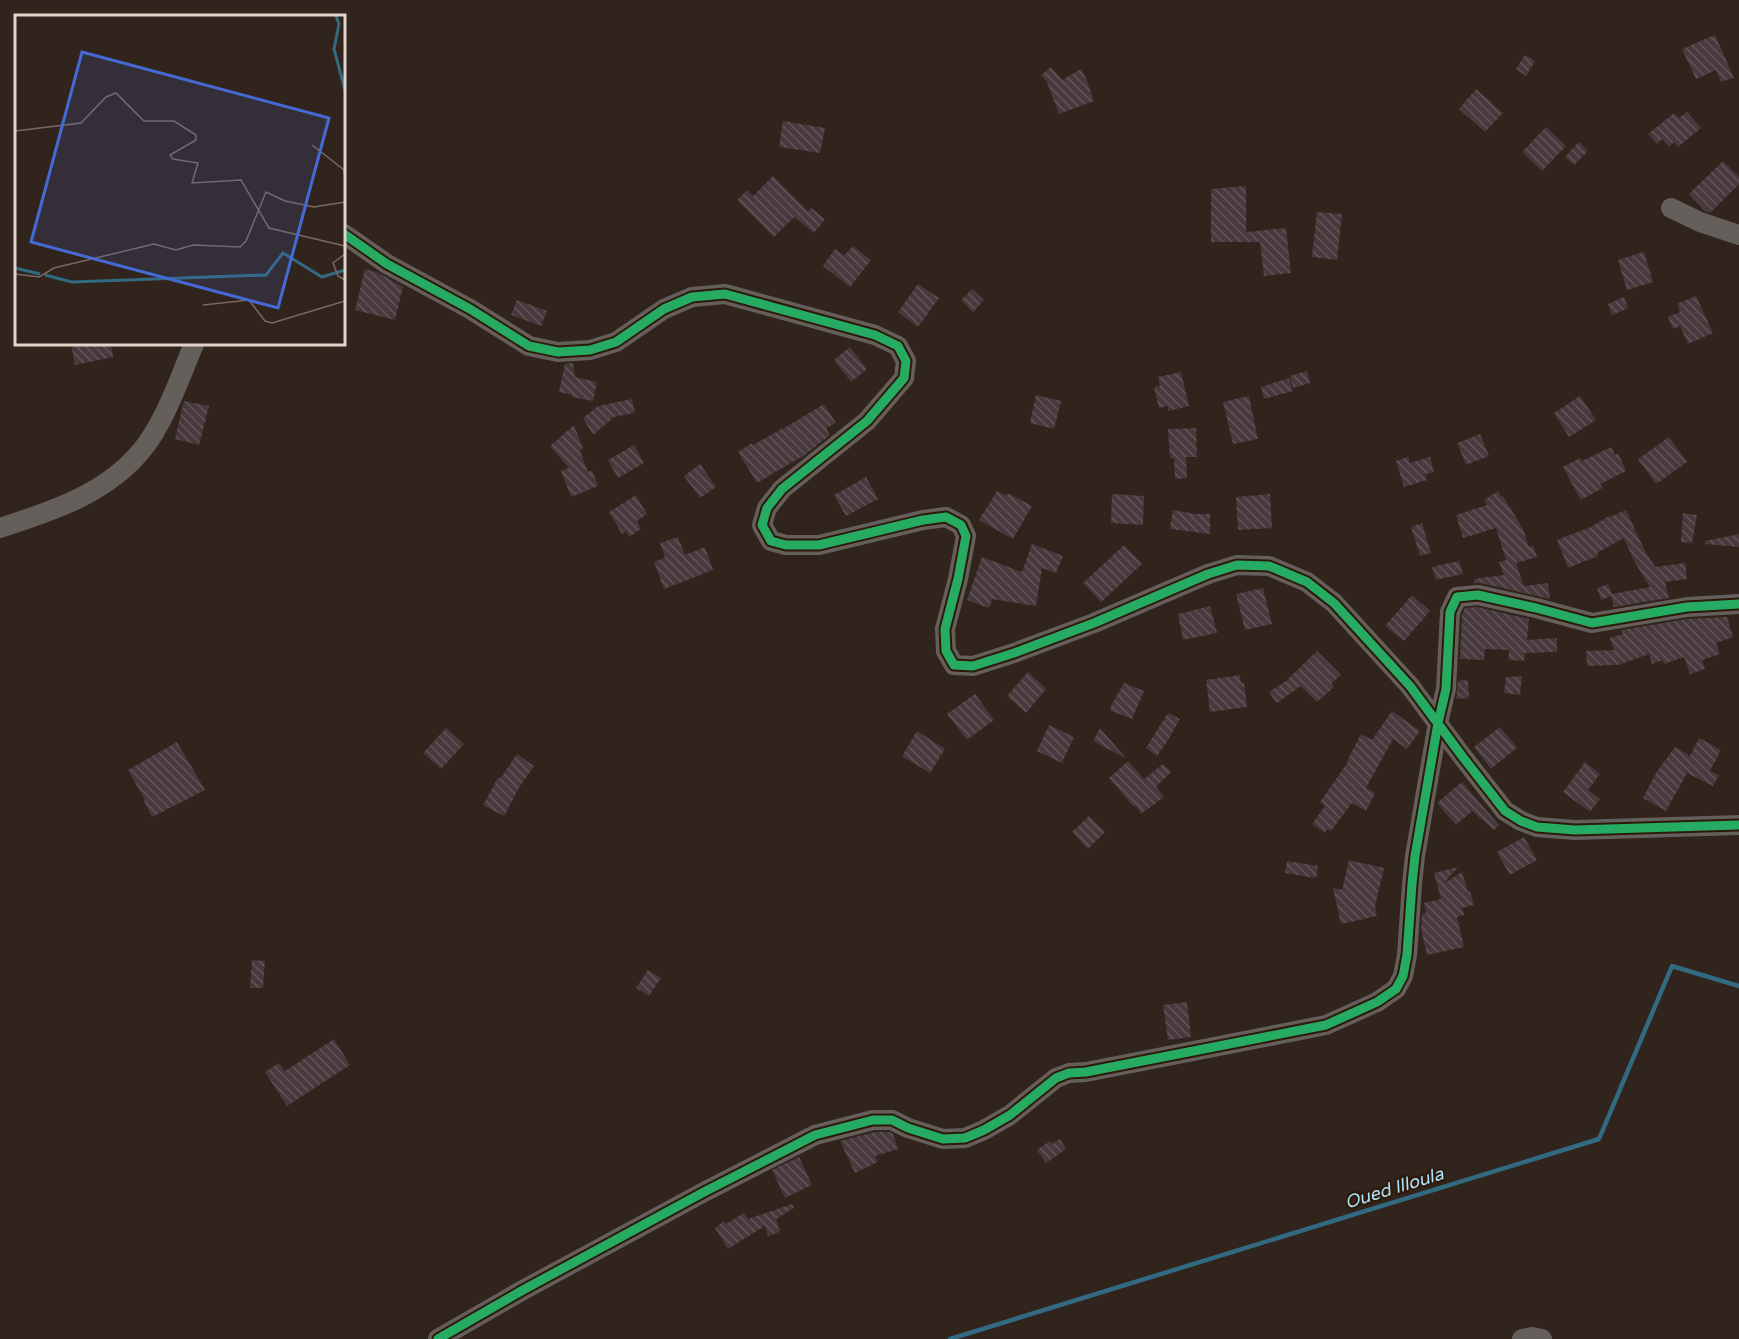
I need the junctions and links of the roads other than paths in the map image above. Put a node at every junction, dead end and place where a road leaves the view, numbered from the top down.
1 (1671, 208) dead end
2 (345, 235) edge
3 (1739, 235) edge
4 (194, 345) edge
5 (0, 528) edge
6 (1739, 604) edge
7 (1438, 723) junction
8 (1739, 825) edge
9 (438, 1339) edge
10 (1522, 1339) edge
11 (1542, 1339) edge

1 - 3 street
2 - 7 street
4 - 5 street
6 - 7 street
7 - 8 street
7 - 9 street
10 - 11 street

